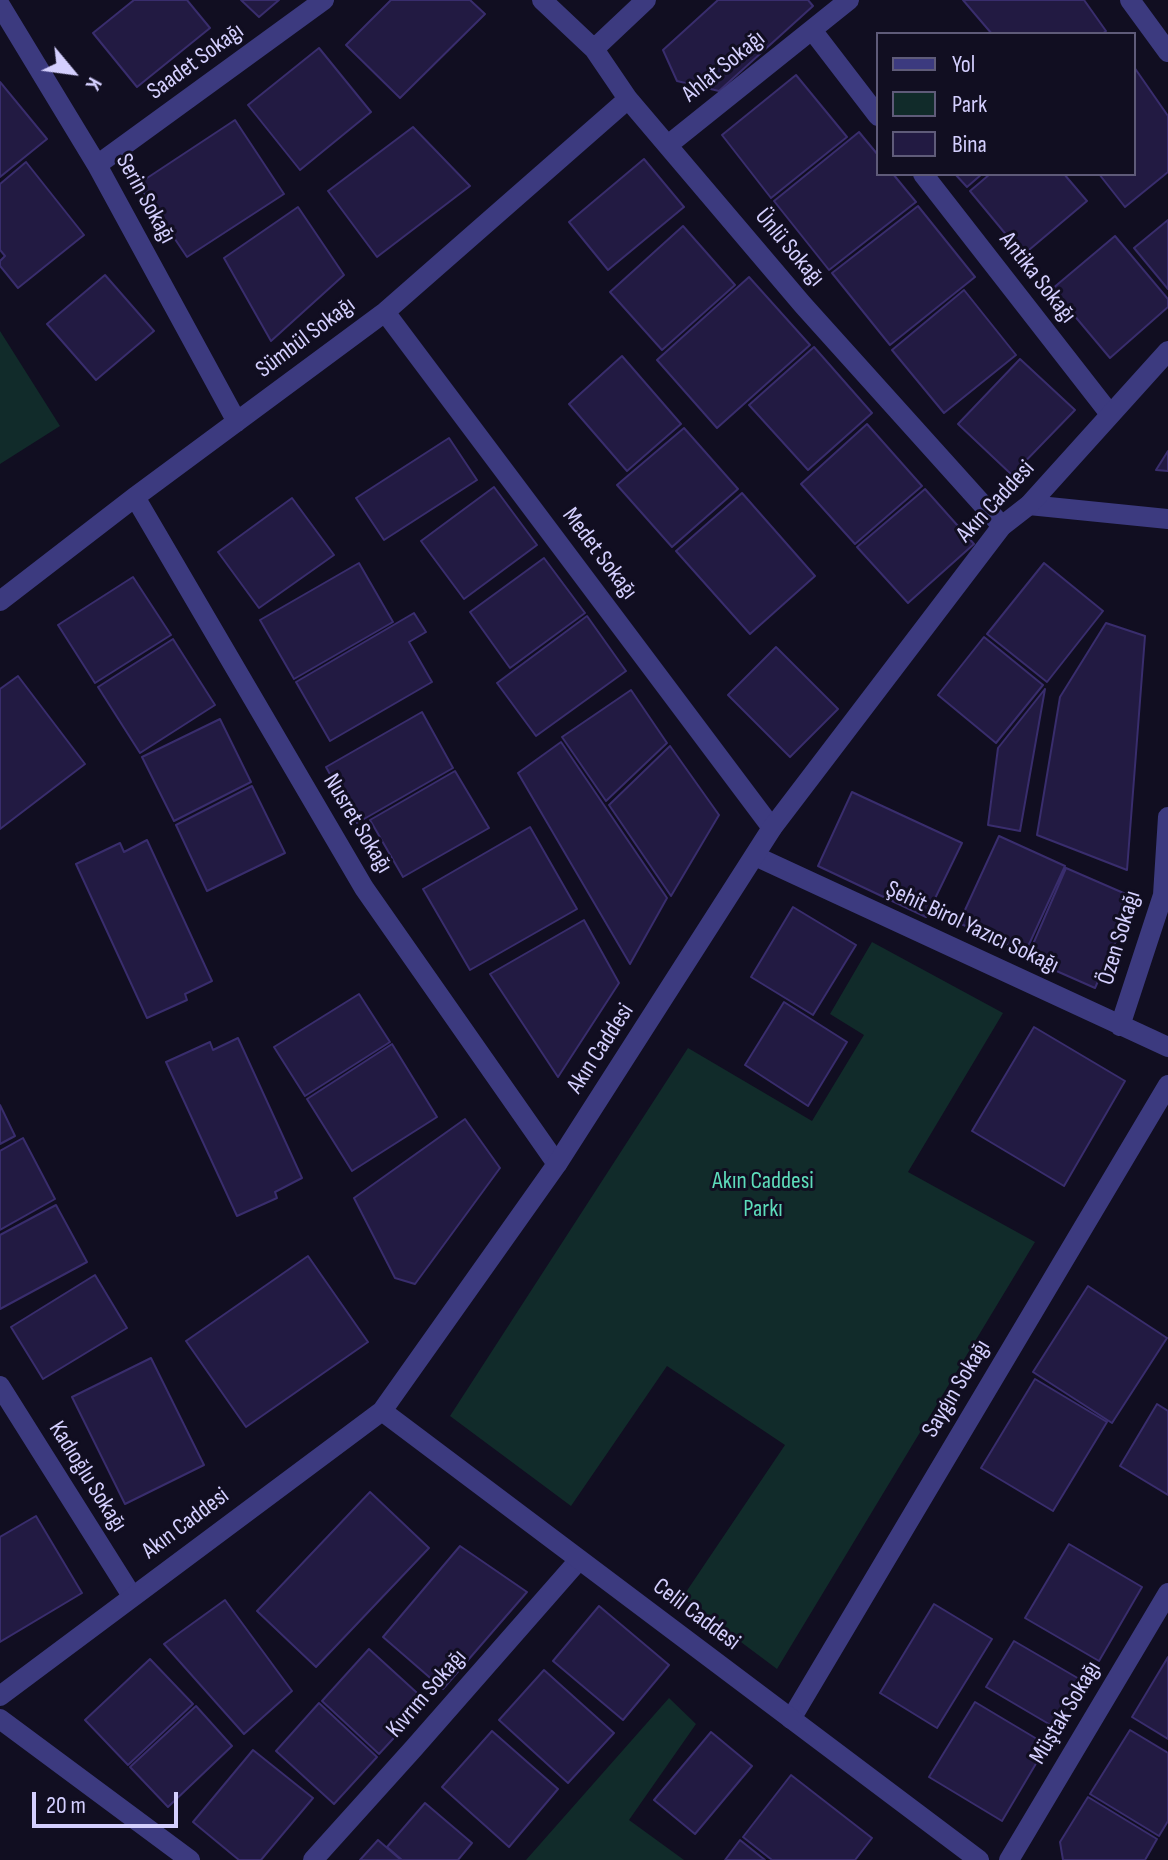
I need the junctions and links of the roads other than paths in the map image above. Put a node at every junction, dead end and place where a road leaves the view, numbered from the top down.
1 (324, 0) edge
2 (542, 0) edge
3 (646, 0) edge
4 (849, 0) edge
5 (1130, 0) edge
6 (0, 5) edge
7 (812, 30) junction
8 (594, 49) junction
9 (1168, 52) edge
10 (628, 99) junction
11 (876, 113) edge
12 (668, 145) junction
13 (97, 165) junction
14 (925, 176) edge
15 (385, 312) junction
16 (1168, 351) edge
17 (1110, 414) junction
18 (237, 422) junction
19 (135, 497) junction
20 (1029, 505) junction
21 (1168, 519) edge
22 (1002, 526) junction
23 (0, 601) edge
24 (1168, 817) edge
25 (772, 828) junction
26 (755, 856) junction
27 (1120, 1026) junction
28 (1168, 1047) edge
29 (1168, 1085) edge
30 (557, 1164) junction
31 (0, 1386) edge
32 (382, 1411) junction
33 (579, 1560) junction
34 (1168, 1593) edge
35 (132, 1596) junction
36 (0, 1696) edge
37 (0, 1719) edge
38 (791, 1719) junction
39 (190, 1860) edge
40 (313, 1860) edge
41 (979, 1860) edge
42 (1009, 1860) edge

1 - 13 street, Saadet Sokağı
2 - 8 street, Ünlü Sokağı
3 - 8 street
4 - 7 street, Ahlat Sokağı
5 - 9 street
6 - 13 street, Serin Sokağı
7 - 11 street
7 - 12 street, Ahlat Sokağı
8 - 10 street, Ünlü Sokağı
10 - 12 street, Ünlü Sokağı
10 - 15 street, Sümbül Sokağı
12 - 22 street, Ünlü Sokağı
13 - 18 street, Serin Sokağı
14 - 17 street, Antika Sokağı
15 - 18 street, Sümbül Sokağı
15 - 25 street, Medet Sokağı
16 - 17 street, Akın Caddesi
17 - 20 street, Akın Caddesi
18 - 19 street, Sümbül Sokağı
19 - 23 street, Sümbül Sokağı
19 - 30 street, Nusret Sokağı
20 - 21 street
20 - 22 street, Akın Caddesi
22 - 25 street, Akın Caddesi
24 - 27 street, Özen Sokağı
25 - 26 street, Akın Caddesi
26 - 27 street, Şehit Birol Yazıcı Sokağı
26 - 30 street, Akın Caddesi
27 - 28 street, Şehit Birol Yazıcı Sokağı
29 - 38 street, Saygın Sokağı
30 - 32 street, Akın Caddesi
31 - 35 street, Kadıoğlu Sokağı
32 - 33 street, Celil Caddesi
32 - 35 street, Akın Caddesi
33 - 38 street, Celil Caddesi
33 - 40 street, Kıvrım Sokağı
34 - 42 street, Müştak Sokağı
35 - 36 street, Akın Caddesi
37 - 39 street
38 - 41 street, Celil Caddesi

